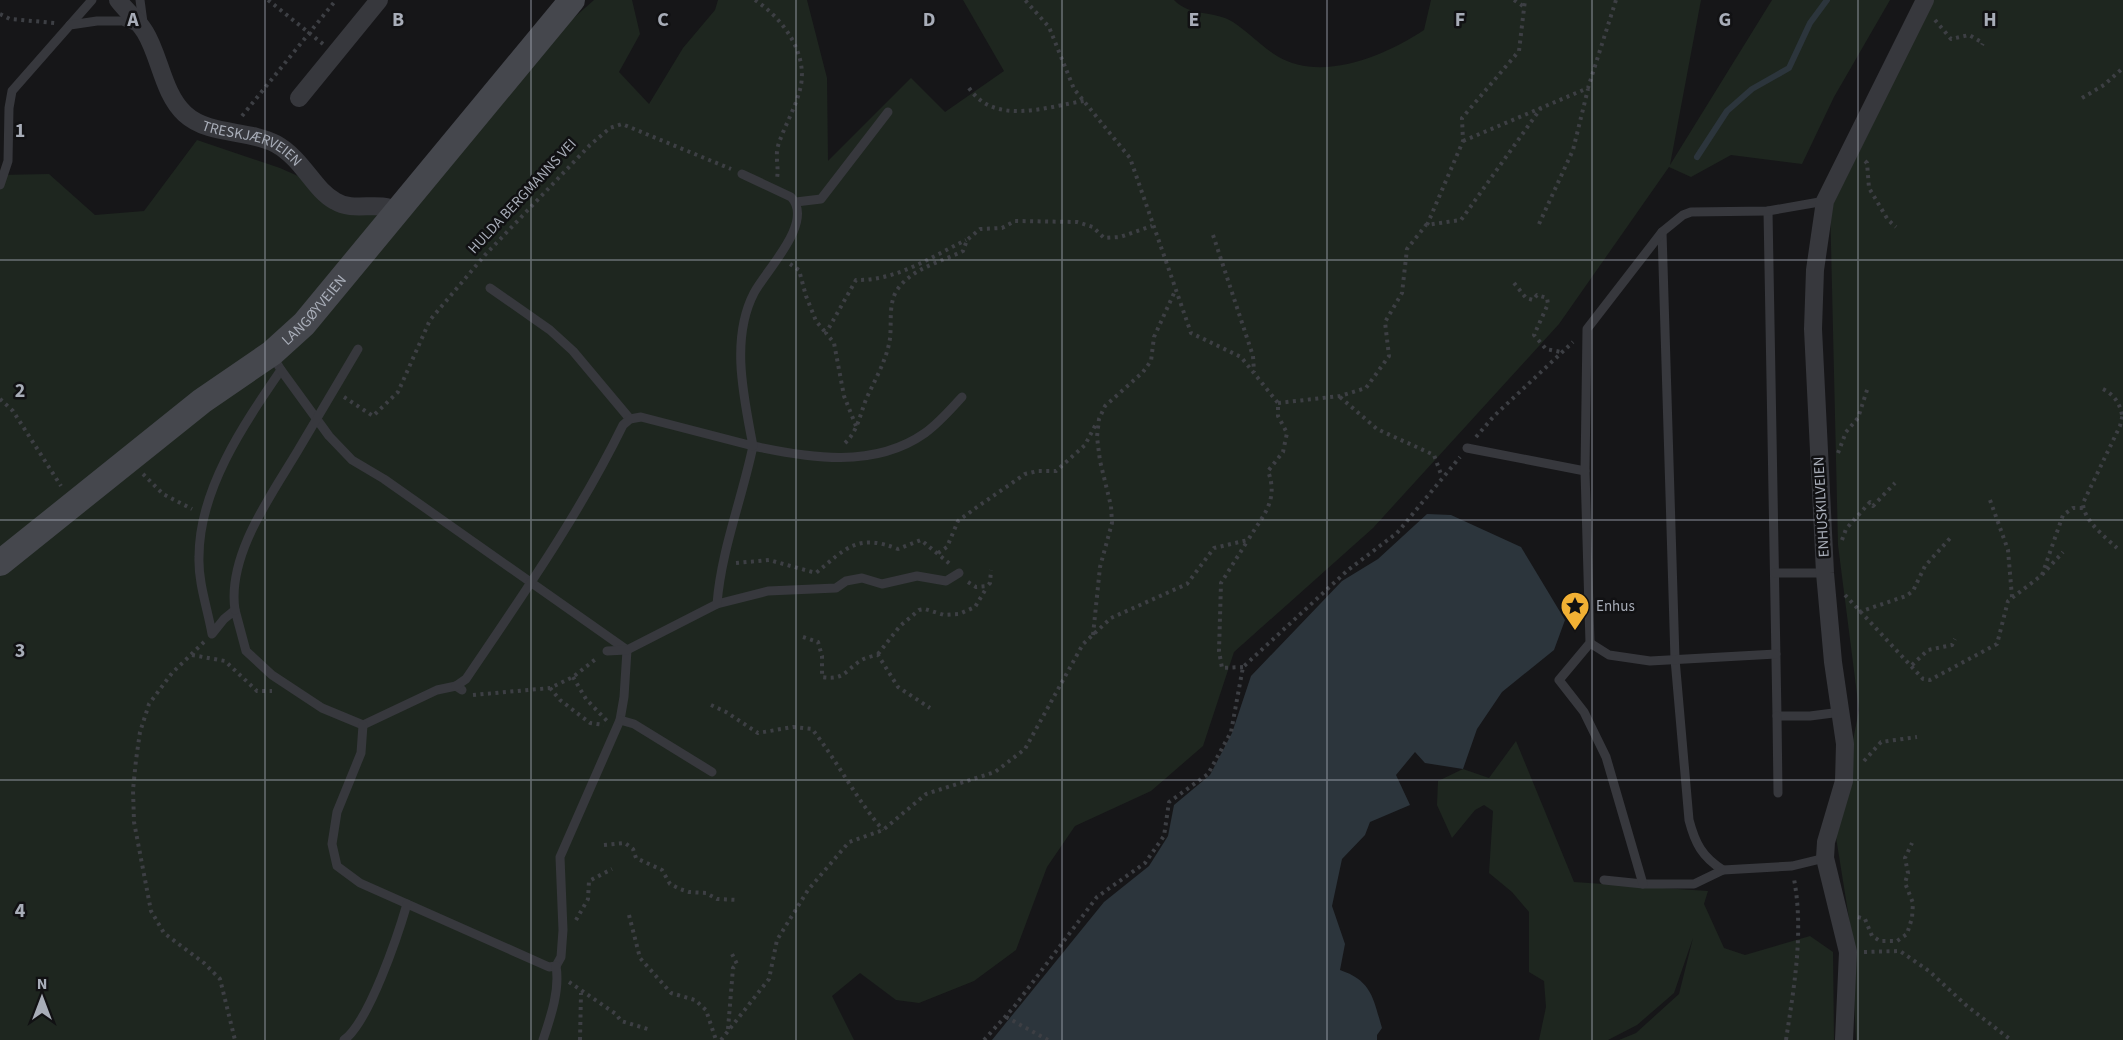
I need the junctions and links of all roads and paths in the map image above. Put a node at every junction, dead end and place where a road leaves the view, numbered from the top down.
1 (92, 0) edge
2 (118, 0) edge
3 (140, 0) edge
4 (268, 0) edge
5 (336, 0) edge
6 (379, 0) edge
7 (572, 0) edge
8 (755, 0) edge
9 (1025, 0) edge
10 (1514, 0) edge
11 (1525, 0) edge
12 (1616, 0) edge
13 (1925, 0) edge
14 (1523, 6) junction
15 (0, 14) edge
16 (1937, 21) dead end
17 (70, 25) junction
18 (144, 30) junction
19 (310, 32) junction
20 (1982, 45) dead end
21 (335, 54) junction
22 (2123, 68) edge
23 (969, 88) dead end
24 (1588, 88) junction
25 (299, 98) dead end
26 (2082, 98) dead end
27 (1084, 101) junction
28 (1542, 108) junction
29 (888, 112) dead end
30 (242, 113) dead end
31 (1463, 141) junction
32 (1868, 173) dead end
33 (742, 174) joint
34 (0, 185) edge
35 (775, 188) junction
36 (1825, 201) junction
37 (796, 202) junction
38 (398, 211) junction
39 (1768, 211) junction
40 (1539, 224) dead end
41 (1426, 225) junction
42 (1152, 226) junction
43 (1896, 227) dead end
44 (1662, 232) junction
45 (1213, 235) dead end
46 (967, 240) junction
47 (779, 257) junction
48 (1514, 283) dead end
49 (490, 288) dead end
50 (1176, 290) junction
51 (1587, 329) junction
52 (826, 333) junction
53 (358, 350) dead end
54 (1562, 352) junction
55 (276, 361) junction
56 (1254, 372) junction
57 (1868, 387) dead end
58 (334, 389) junction
59 (2103, 389) dead end
60 (1340, 396) junction
61 (962, 397) dead end
62 (0, 399) edge
63 (1278, 403) junction
64 (2122, 414) edge
65 (316, 418) junction
66 (630, 419) junction
67 (1099, 419) junction
68 (857, 427) junction
69 (1846, 432) dead end
70 (753, 446) junction
71 (1467, 448) junction
72 (831, 458) junction
73 (124, 463) junction
74 (1586, 471) junction
75 (1442, 477) junction
76 (1895, 483) dead end
77 (1990, 500) dead end
78 (73, 504) junction
79 (2083, 508) junction
80 (205, 516) junction
81 (1847, 527) dead end
82 (1952, 536) dead end
83 (1248, 540) junction
84 (2117, 548) dead end
85 (2063, 552) dead end
86 (938, 553) junction
87 (0, 562) edge
88 (991, 570) dead end
89 (719, 572) junction
90 (959, 573) junction
91 (1775, 573) junction
92 (1825, 573) junction
93 (2042, 575) junction
94 (532, 584) junction
95 (987, 586) junction
96 (2012, 597) junction
97 (717, 604) junction
98 (235, 610) junction
99 (1859, 612) junction
100 (1093, 635) junction
101 (803, 637) dead end
102 (1955, 639) dead end
103 (1590, 643) junction
104 (627, 650) junction
105 (607, 651) joint
106 (1776, 654) junction
107 (878, 655) junction
108 (1675, 659) junction
109 (1912, 665) junction
110 (1243, 668) junction
111 (573, 676) junction
112 (459, 688) junction
113 (550, 688) junction
114 (294, 692) junction
115 (711, 705) dead end
116 (930, 708) dead end
117 (1841, 711) junction
118 (1777, 716) junction
119 (620, 720) junction
120 (363, 725) junction
121 (616, 730) junction
122 (1917, 737) dead end
123 (712, 772) dead end
124 (1844, 781) junction
125 (1778, 793) dead end
126 (883, 830) junction
127 (1912, 843) dead end
128 (604, 845) dead end
129 (1825, 858) junction
130 (1792, 866) junction
131 (612, 869) dead end
132 (1723, 870) junction
133 (1604, 880) dead end
134 (1643, 884) junction
135 (737, 900) dead end
136 (407, 904) junction
137 (629, 915) dead end
138 (1839, 918) junction
139 (563, 930) junction
140 (731, 952) dead end
141 (1848, 952) junction
142 (556, 966) junction
143 (558, 977) junction
144 (580, 992) junction
145 (1006, 1017) junction
146 (651, 1030) dead end
147 (728, 1030) junction
148 (1846, 1037) edge
149 (235, 1040) edge
150 (344, 1040) edge
151 (543, 1040) edge
152 (580, 1040) edge
153 (718, 1040) edge
154 (984, 1040) edge
155 (1048, 1040) edge
156 (1786, 1040) edge
157 (2011, 1040) edge

1 - 17 lane
2 - 18 street, TRESKJÆRVEIEN
3 - 18 lane
4 - 19 path
5 - 19 path
6 - 21 street
7 - 38 main road, LANGØYVEIEN
8 - 35 path
9 - 27 path
10 - 14 path
11 - 14 path
12 - 24 path
13 - 36 street, ENHUSKILVEIEN
14 - 31 path
15 - 17 path
16 - 20 path
17 - 18 lane
17 - 34 lane
18 - 38 street, TRESKJÆRVEIEN
19 - 21 path
19 - 30 path
21 - 25 street
22 - 26 path
23 - 27 path
24 - 28 path
24 - 40 path
27 - 42 path
28 - 31 path
28 - 41 path
29 - 37 lane
31 - 41 path
32 - 43 path
33 - 35 lane
33 - 58 path, HULDA BERGMANNS VEI
35 - 37 lane
36 - 39 lane
36 - 92 street, ENHUSKILVEIEN
37 - 47 lane
38 - 55 main road, LANGØYVEIEN
39 - 44 lane
39 - 91 lane
41 - 60 path
42 - 46 path
42 - 50 path
44 - 51 lane
44 - 108 lane
45 - 56 path
46 - 52 path
46 - 68 path
47 - 52 path
47 - 70 lane
48 - 54 path
49 - 66 lane
50 - 56 path
50 - 67 path
51 - 54 path
51 - 74 lane
52 - 68 path
53 - 58 lane
54 - 71 path
55 - 65 lane
55 - 73 main road, LANGØYVEIEN
55 - 80 lane
56 - 63 path
57 - 69 path
58 - 65 lane
59 - 64 path
60 - 63 path
60 - 75 path
61 - 72 lane
62 - 78 path
63 - 83 path
64 - 79 path
65 - 94 lane
65 - 98 lane
66 - 70 lane
66 - 94 lane
67 - 86 path
67 - 100 path
68 - 72 path
70 - 72 lane
70 - 89 lane
71 - 74 lane
71 - 75 path
73 - 78 main road, LANGØYVEIEN
73 - 80 path
74 - 103 lane
75 - 110 path
76 - 81 path
77 - 96 path
78 - 87 main road, LANGØYVEIEN
79 - 84 path
79 - 93 path
80 - 98 lane
82 - 99 path
83 - 100 path
83 - 110 path
85 - 93 path
86 - 89 path
86 - 90 path
88 - 95 path
89 - 97 lane
90 - 95 path
90 - 97 lane
91 - 92 lane
91 - 106 lane
92 - 99 path
92 - 117 street, ENHUSKILVEIEN
93 - 96 path
94 - 104 lane
94 - 112 lane
95 - 107 path
96 - 109 path
97 - 104 lane
98 - 114 lane
99 - 109 path
100 - 126 path
101 - 107 path
102 - 109 path
103 - 108 lane
103 - 134 lane
104 - 105 lane
104 - 119 lane
105 - 111 path
106 - 108 lane
106 - 118 lane
107 - 116 path
108 - 132 lane
110 - 145 path
111 - 113 path
111 - 121 path
112 - 113 path
112 - 120 lane
113 - 121 path
114 - 120 lane
114 - 149 path
115 - 126 path
117 - 118 lane
117 - 124 street, ENHUSKILVEIEN
118 - 125 lane
119 - 121 lane
119 - 123 lane
120 - 136 lane
121 - 139 lane
122 - 124 path
124 - 129 street, ENHUSKILVEIEN
126 - 147 path
127 - 138 path
128 - 135 path
129 - 130 lane
129 - 138 street, ENHUSKILVEIEN
130 - 132 lane
130 - 156 path
131 - 139 path
132 - 134 lane
133 - 134 lane
136 - 142 lane
136 - 150 lane
137 - 153 path
138 - 141 street, ENHUSKILVEIEN
139 - 142 lane
140 - 147 path
141 - 148 street, ENHUSKILVEIEN
141 - 157 path
142 - 143 lane
143 - 144 path
143 - 151 lane
144 - 146 path
144 - 152 path
145 - 154 path
145 - 155 path
147 - 153 path

